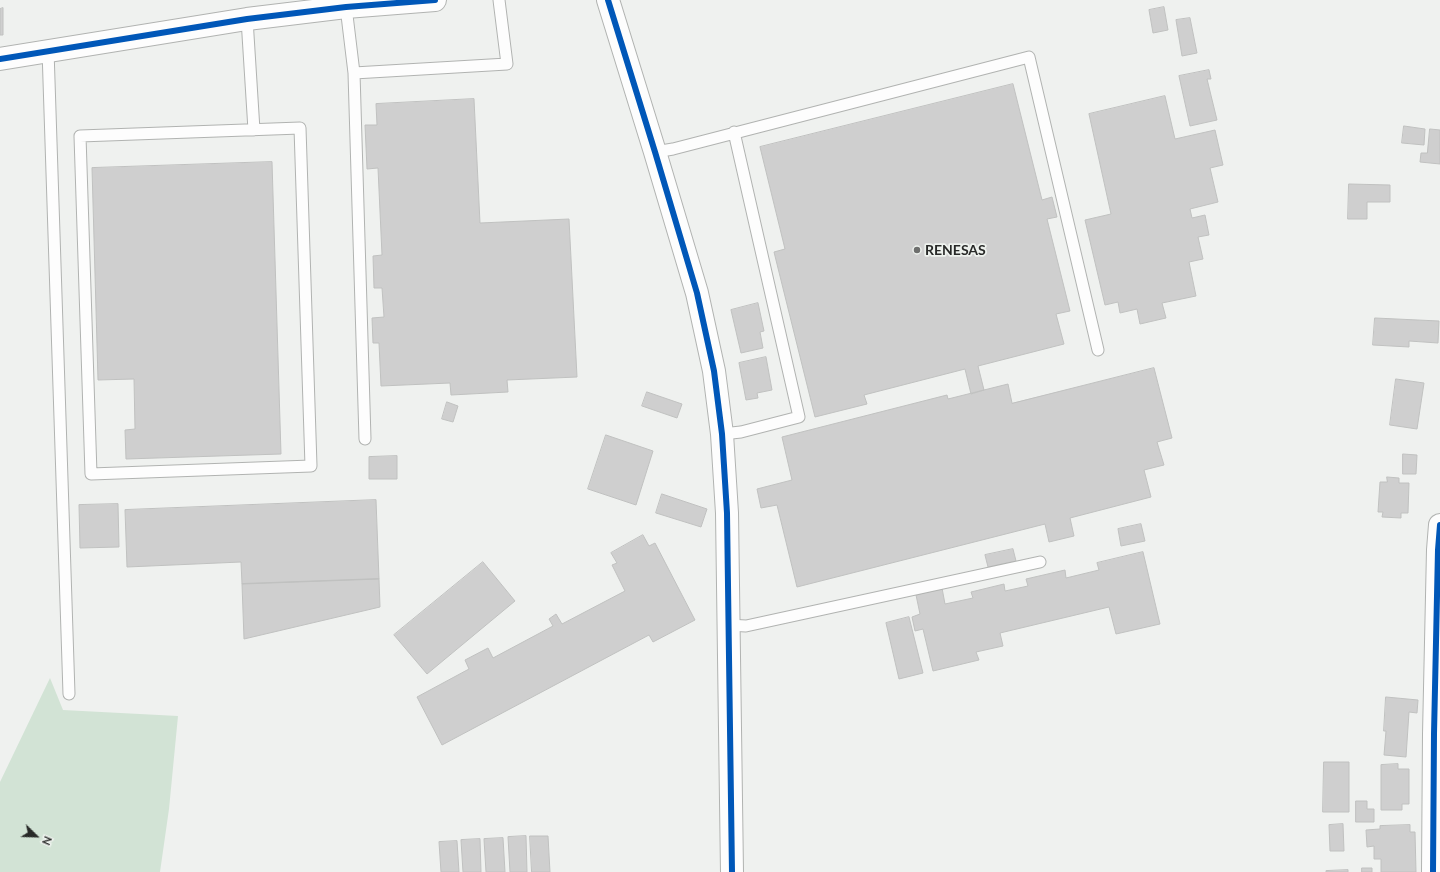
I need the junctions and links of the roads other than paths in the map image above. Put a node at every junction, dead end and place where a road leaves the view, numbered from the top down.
1 (435, 0) edge
2 (499, 0) edge
3 (608, 0) edge
4 (346, 7) junction
5 (247, 19) junction
6 (48, 50) junction
7 (0, 58) edge
8 (354, 73) junction
9 (254, 130) junction
10 (734, 132) junction
11 (655, 152) junction
12 (1098, 350) dead end
13 (722, 434) junction
14 (365, 440) dead end
15 (1440, 525) edge
16 (1439, 550) edge
17 (1040, 562) dead end
18 (728, 625) junction
19 (1437, 684) edge
20 (69, 694) dead end
21 (732, 872) edge
22 (1434, 872) edge

1 - 4 street
2 - 8 lane
3 - 11 street
4 - 5 street
4 - 8 lane
5 - 6 street
5 - 9 lane
6 - 7 street
6 - 20 lane
8 - 14 lane
9 - 9 lane
10 - 11 lane
10 - 12 lane
10 - 13 lane
11 - 13 street
13 - 18 street
15 - 16 street
16 - 19 street
17 - 18 lane
18 - 21 street
19 - 22 street

